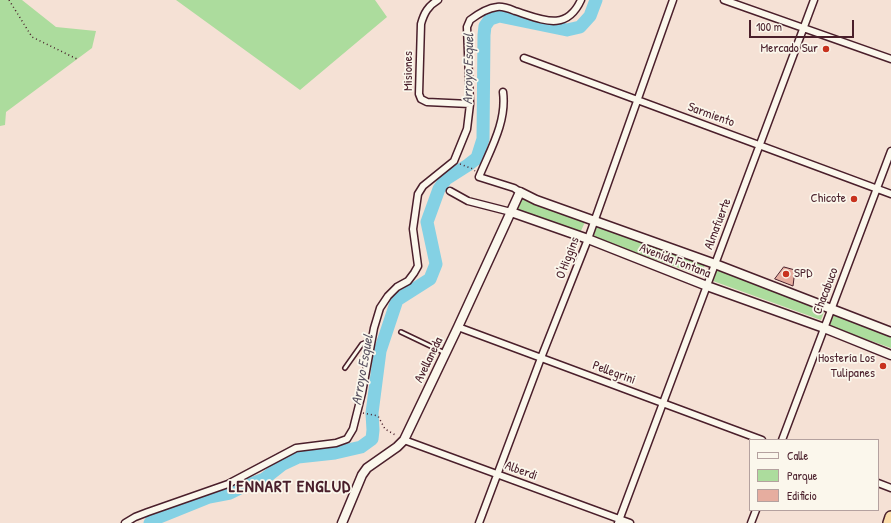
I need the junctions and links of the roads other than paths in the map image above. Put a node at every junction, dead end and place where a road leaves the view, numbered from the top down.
1 (438, 0) edge
2 (581, 0) edge
3 (673, 0) edge
4 (724, 0) edge
5 (814, 0) edge
6 (804, 28) junction
7 (524, 58) dead end
8 (891, 59) edge
9 (503, 92) dead end
10 (636, 100) junction
11 (470, 104) junction
12 (760, 145) junction
13 (891, 151) edge
14 (877, 188) junction
15 (450, 191) dead end
16 (520, 192) junction
17 (891, 194) edge
18 (511, 212) junction
19 (594, 221) junction
20 (588, 239) junction
21 (715, 264) junction
22 (707, 286) junction
23 (832, 309) junction
24 (458, 327) junction
25 (824, 328) junction
26 (401, 332) dead end
27 (891, 332) edge
28 (372, 340) junction
29 (445, 353) junction
30 (891, 355) edge
31 (541, 358) junction
32 (345, 368) dead end
33 (663, 403) junction
34 (759, 439) edge
35 (782, 439) edge
36 (404, 440) junction
37 (497, 474) junction
38 (879, 483) edge
39 (891, 488) edge
40 (756, 511) edge
41 (891, 517) edge
42 (619, 521) edge
43 (125, 523) edge
44 (342, 523) edge
45 (479, 523) edge
46 (630, 523) edge
47 (751, 523) edge
48 (889, 523) edge

1 - 11 street, Misiones
2 - 11 street
3 - 10 street, O'Higgins
4 - 6 street
5 - 6 street, Almafuerte
6 - 8 street
6 - 12 street, Almafuerte
7 - 10 street, Sarmiento
9 - 16 street, Avenida Fontana
10 - 12 street, Sarmiento
10 - 19 street, O'Higgins
11 - 28 street
12 - 14 street, Sarmiento
12 - 21 street, Almafuerte
13 - 14 street, Chacabuco
14 - 17 street, Sarmiento
14 - 23 street, Chacabuco
15 - 18 street, Avenida Fontana
16 - 18 street, Avellaneda
16 - 19 street, Avenida Fontana
18 - 20 street, Avenida Fontana
18 - 24 street, Avellaneda
19 - 20 street, O'Higgins
19 - 21 street, Avenida Fontana
20 - 22 street, Avenida Fontana
20 - 31 street, O'Higgins
21 - 22 street, Almafuerte
21 - 23 street, Avenida Fontana
22 - 25 street, Avenida Fontana
22 - 33 street, Almafuerte
23 - 25 street, Chacabuco
23 - 27 street, Avenida Fontana
24 - 29 street, Avellaneda
24 - 31 street, Pellegrini
25 - 30 street, Avenida Fontana
25 - 35 street, Chacabuco
26 - 29 lane
28 - 32 lane
28 - 43 street
29 - 36 street, Avellaneda
31 - 33 street, Pellegrini
31 - 37 street, O'Higgins
33 - 34 street, Pellegrini
33 - 42 street, Almafuerte
36 - 37 street, Alberdi
36 - 44 street, Avellaneda
37 - 42 street, Alberdi
37 - 45 street, O'Higgins
38 - 39 street
40 - 47 street
41 - 48 highway
42 - 46 street, Alberdi

